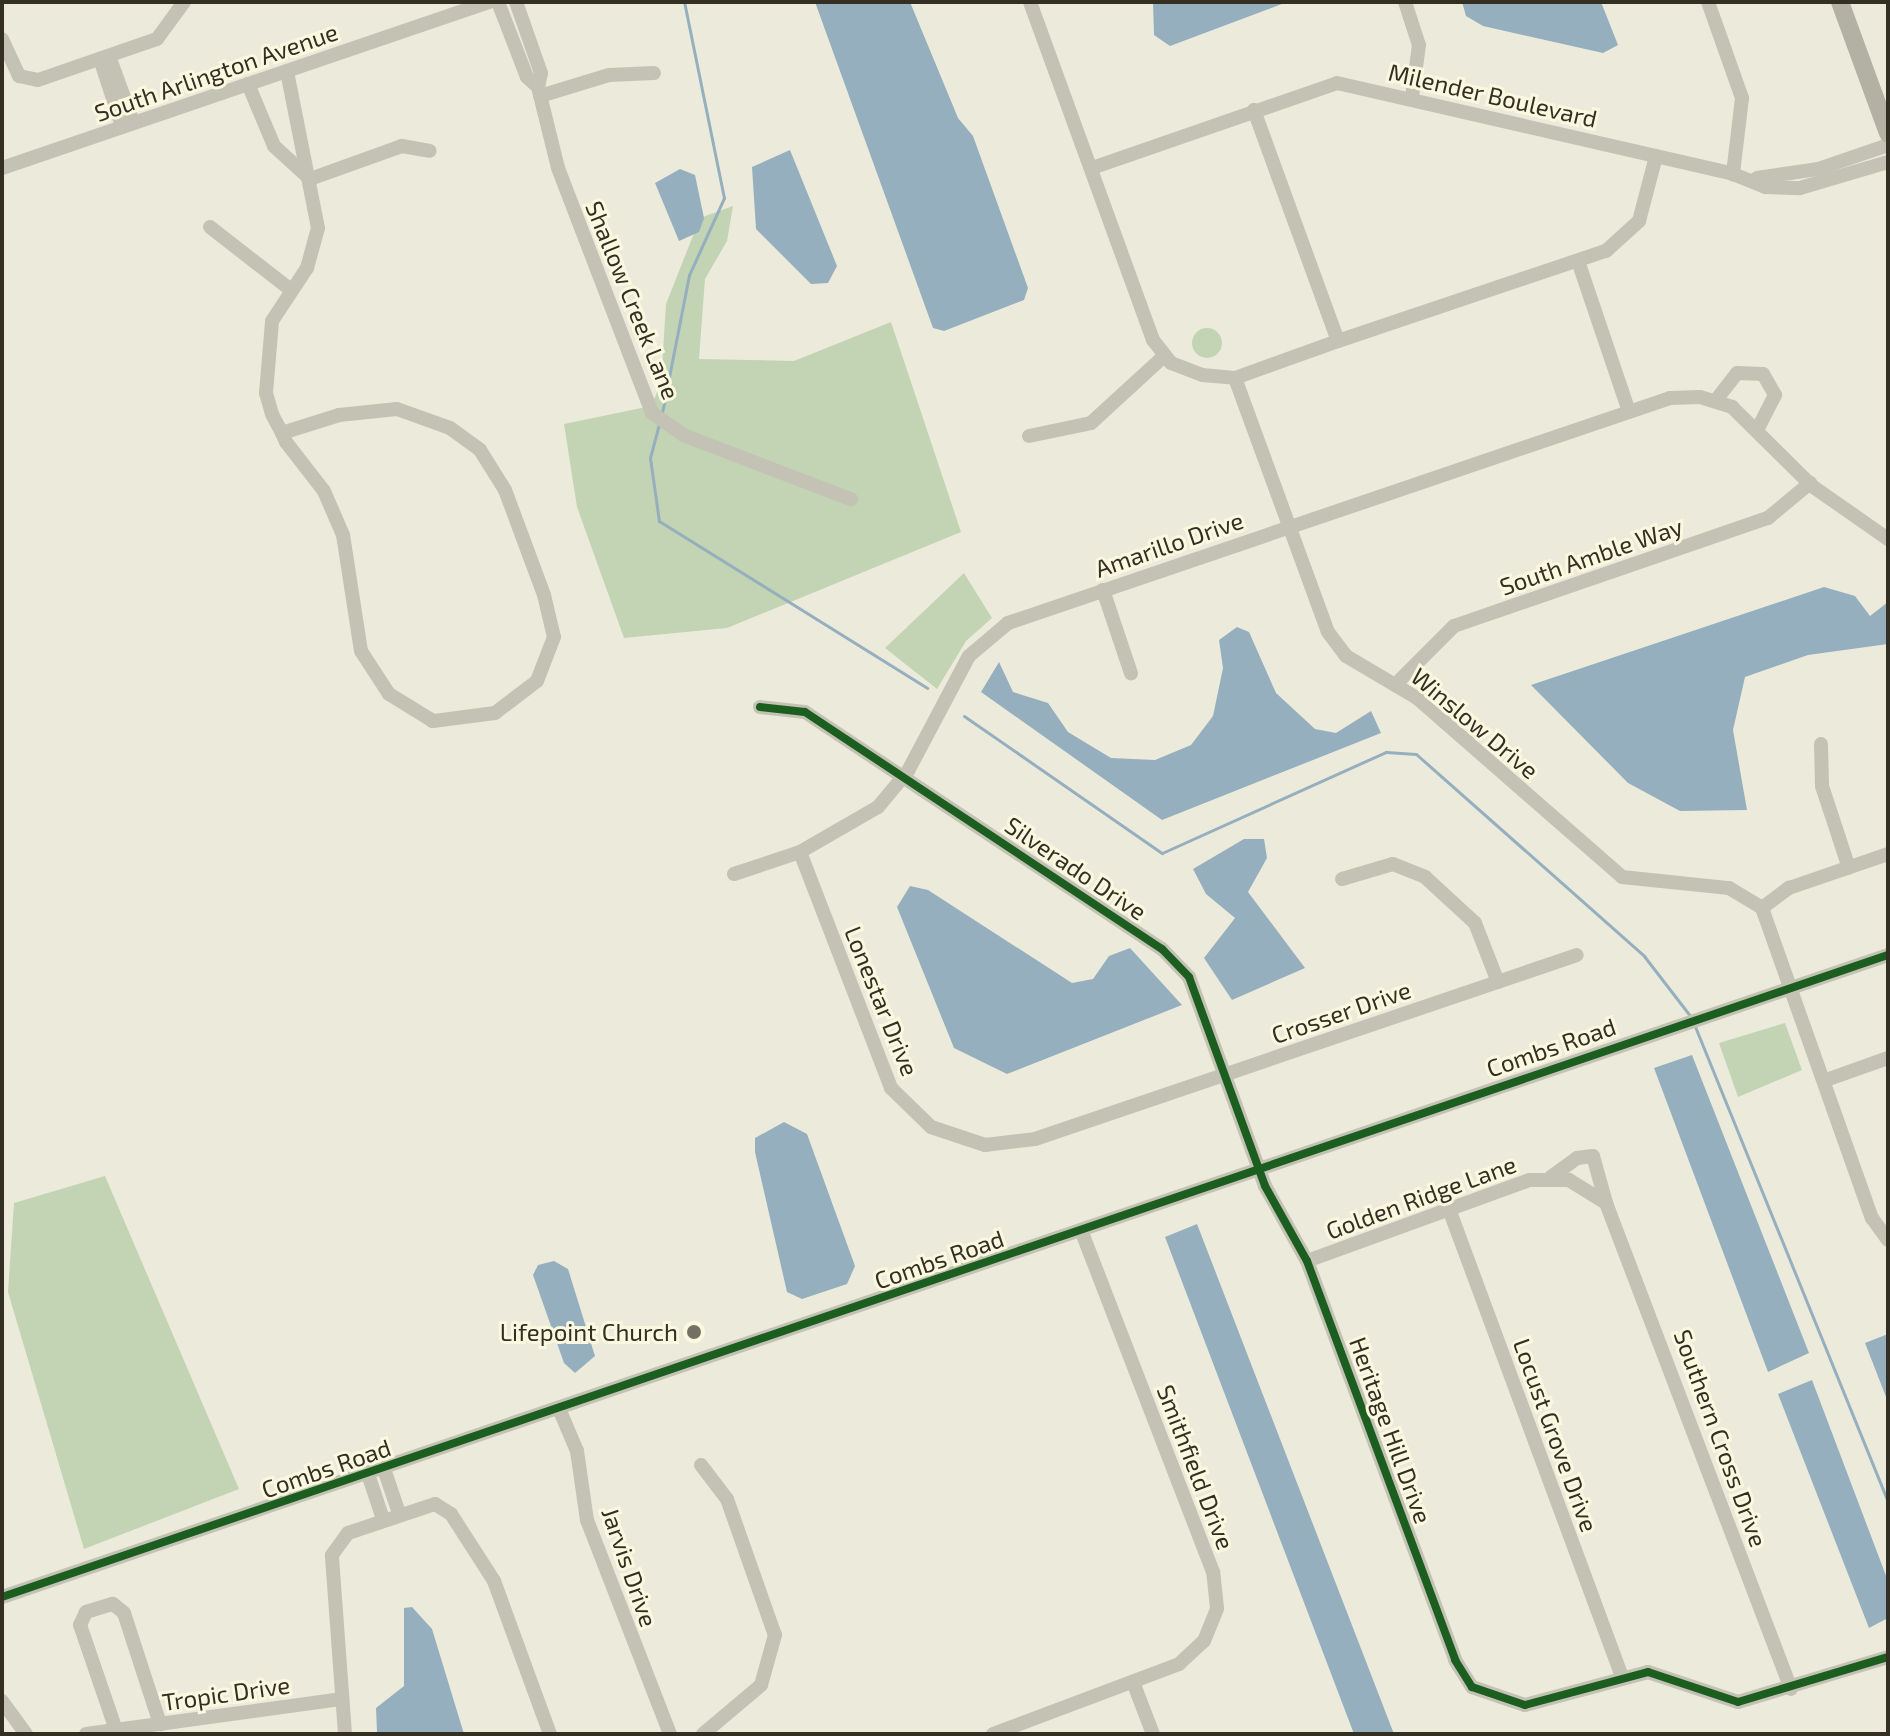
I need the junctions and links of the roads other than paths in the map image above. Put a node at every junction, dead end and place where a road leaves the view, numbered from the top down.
1 (184, 2) edge
2 (489, 2) edge
3 (498, 2) edge
4 (516, 2) edge
5 (1030, 2) edge
6 (1405, 2) edge
7 (1708, 2) edge
8 (1840, 2) edge
9 (2, 39) edge
10 (104, 57) junction
11 (287, 71) junction
12 (654, 73) dead end
13 (248, 84) junction
14 (539, 92) junction
15 (1412, 97) junction
16 (1254, 110) junction
17 (127, 124) junction
18 (1888, 133) edge
19 (1888, 145) edge
20 (430, 151) dead end
21 (1656, 156) junction
22 (1888, 162) edge
23 (2, 168) edge
24 (1092, 168) junction
25 (1733, 174) junction
26 (310, 179) junction
27 (210, 227) dead end
28 (1578, 261) junction
29 (291, 290) junction
30 (1338, 341) junction
31 (1164, 356) junction
32 (1235, 378) junction
33 (1716, 400) junction
34 (1629, 412) junction
35 (1758, 429) junction
36 (282, 433) junction
37 (1029, 436) dead end
38 (1810, 483) junction
39 (851, 499) dead end
40 (1289, 527) junction
41 (1888, 539) edge
42 (1103, 590) junction
43 (1131, 673) dead end
44 (1396, 684) junction
45 (760, 707) dead end
46 (1821, 744) dead end
47 (903, 778) junction
48 (800, 852) junction
49 (1888, 854) edge
50 (1849, 868) junction
51 (734, 874) dead end
52 (1342, 879) dead end
53 (1762, 908) junction
54 (1577, 955) dead end
55 (1888, 955) edge
56 (1498, 982) junction
57 (1794, 987) junction
58 (1888, 1058) edge
59 (1227, 1074) junction
60 (1826, 1080) junction
61 (973, 1143) joint
62 (1258, 1167) junction
63 (1551, 1177) junction
64 (1606, 1203) junction
65 (1449, 1209) junction
66 (1082, 1232) junction
67 (1888, 1240) edge
68 (1307, 1261) junction
69 (560, 1411) junction
70 (701, 1465) dead end
71 (384, 1469) junction
72 (368, 1474) junction
73 (399, 1513) junction
74 (383, 1519) junction
75 (2, 1597) edge
76 (1888, 1657) edge
77 (1622, 1676) junction
78 (1133, 1682) junction
79 (1791, 1689) junction
80 (341, 1699) junction
81 (2, 1701) edge
82 (160, 1724) junction
83 (116, 1730) junction
84 (26, 1734) edge
85 (86, 1734) edge
86 (345, 1734) edge
87 (550, 1734) edge
88 (670, 1734) edge
89 (703, 1734) edge
90 (993, 1734) edge
91 (1153, 1734) edge

1 - 10 street
2 - 11 street, South Arlington Avenue
3 - 14 street, Shallow Creek Lane
4 - 14 street, Shallow Creek Lane
5 - 24 street
6 - 15 street
7 - 25 street
8 - 18 main road
9 - 10 street
10 - 17 street
11 - 13 street, South Arlington Avenue
11 - 26 street
12 - 14 street
13 - 17 street, South Arlington Avenue
13 - 26 street
14 - 39 street, Shallow Creek Lane
15 - 16 street, Milender Boulevard
15 - 21 street, Milender Boulevard
16 - 24 street, Milender Boulevard
16 - 30 street
17 - 23 street, South Arlington Avenue
19 - 25 street
20 - 26 street
21 - 25 street, Milender Boulevard
21 - 28 street
22 - 25 street, Milender Boulevard
24 - 31 street
26 - 29 street
27 - 29 street
28 - 30 street
28 - 34 street
29 - 36 street
30 - 32 street
31 - 32 street
31 - 37 street
32 - 40 street, Winslow Drive
33 - 34 street, Amarillo Drive
33 - 35 street
33 - 35 street
34 - 40 street, Amarillo Drive
35 - 38 street
36 - 36 street
38 - 41 street
38 - 44 street, South Amble Way
40 - 42 street, Amarillo Drive
40 - 44 street, Winslow Drive
42 - 43 street
42 - 47 street, Amarillo Drive
44 - 53 street, Winslow Drive
45 - 47 street, Silverado Drive
46 - 50 street
47 - 48 street, Amarillo Drive
47 - 59 street, Silverado Drive
48 - 51 street, Amarillo Drive
48 - 61 street, Lonestar Drive
49 - 50 street
50 - 53 street
52 - 56 street
53 - 57 street
54 - 56 street, Crosser Drive
55 - 57 street, Combs Road
56 - 59 street, Crosser Drive
57 - 60 street
57 - 62 street, Combs Road
58 - 60 street
59 - 61 street, Crosser Drive
59 - 62 street, Silverado Drive
60 - 67 street
62 - 66 street, Combs Road
62 - 68 street, Heritage Hill Drive
63 - 64 street
63 - 64 street, Southern Cross Drive
63 - 65 street, Golden Ridge Lane
64 - 79 street, Southern Cross Drive
65 - 68 street, Golden Ridge Lane
65 - 77 street, Locust Grove Drive
66 - 69 street, Combs Road
66 - 78 street, Smithfield Drive
68 - 77 street, Heritage Hill Drive
69 - 71 street, Combs Road
69 - 88 street, Jarvis Drive
70 - 89 street
71 - 72 street, Combs Road
71 - 73 street
72 - 74 street
72 - 75 street, Combs Road
73 - 74 street
73 - 87 street
74 - 80 street
76 - 79 street
77 - 79 street
78 - 90 street, Smithfield Drive
78 - 91 street
80 - 82 street, Tropic Drive
80 - 86 street
81 - 84 street
82 - 83 street, Tropic Drive
82 - 83 street
83 - 85 street, Tropic Drive

